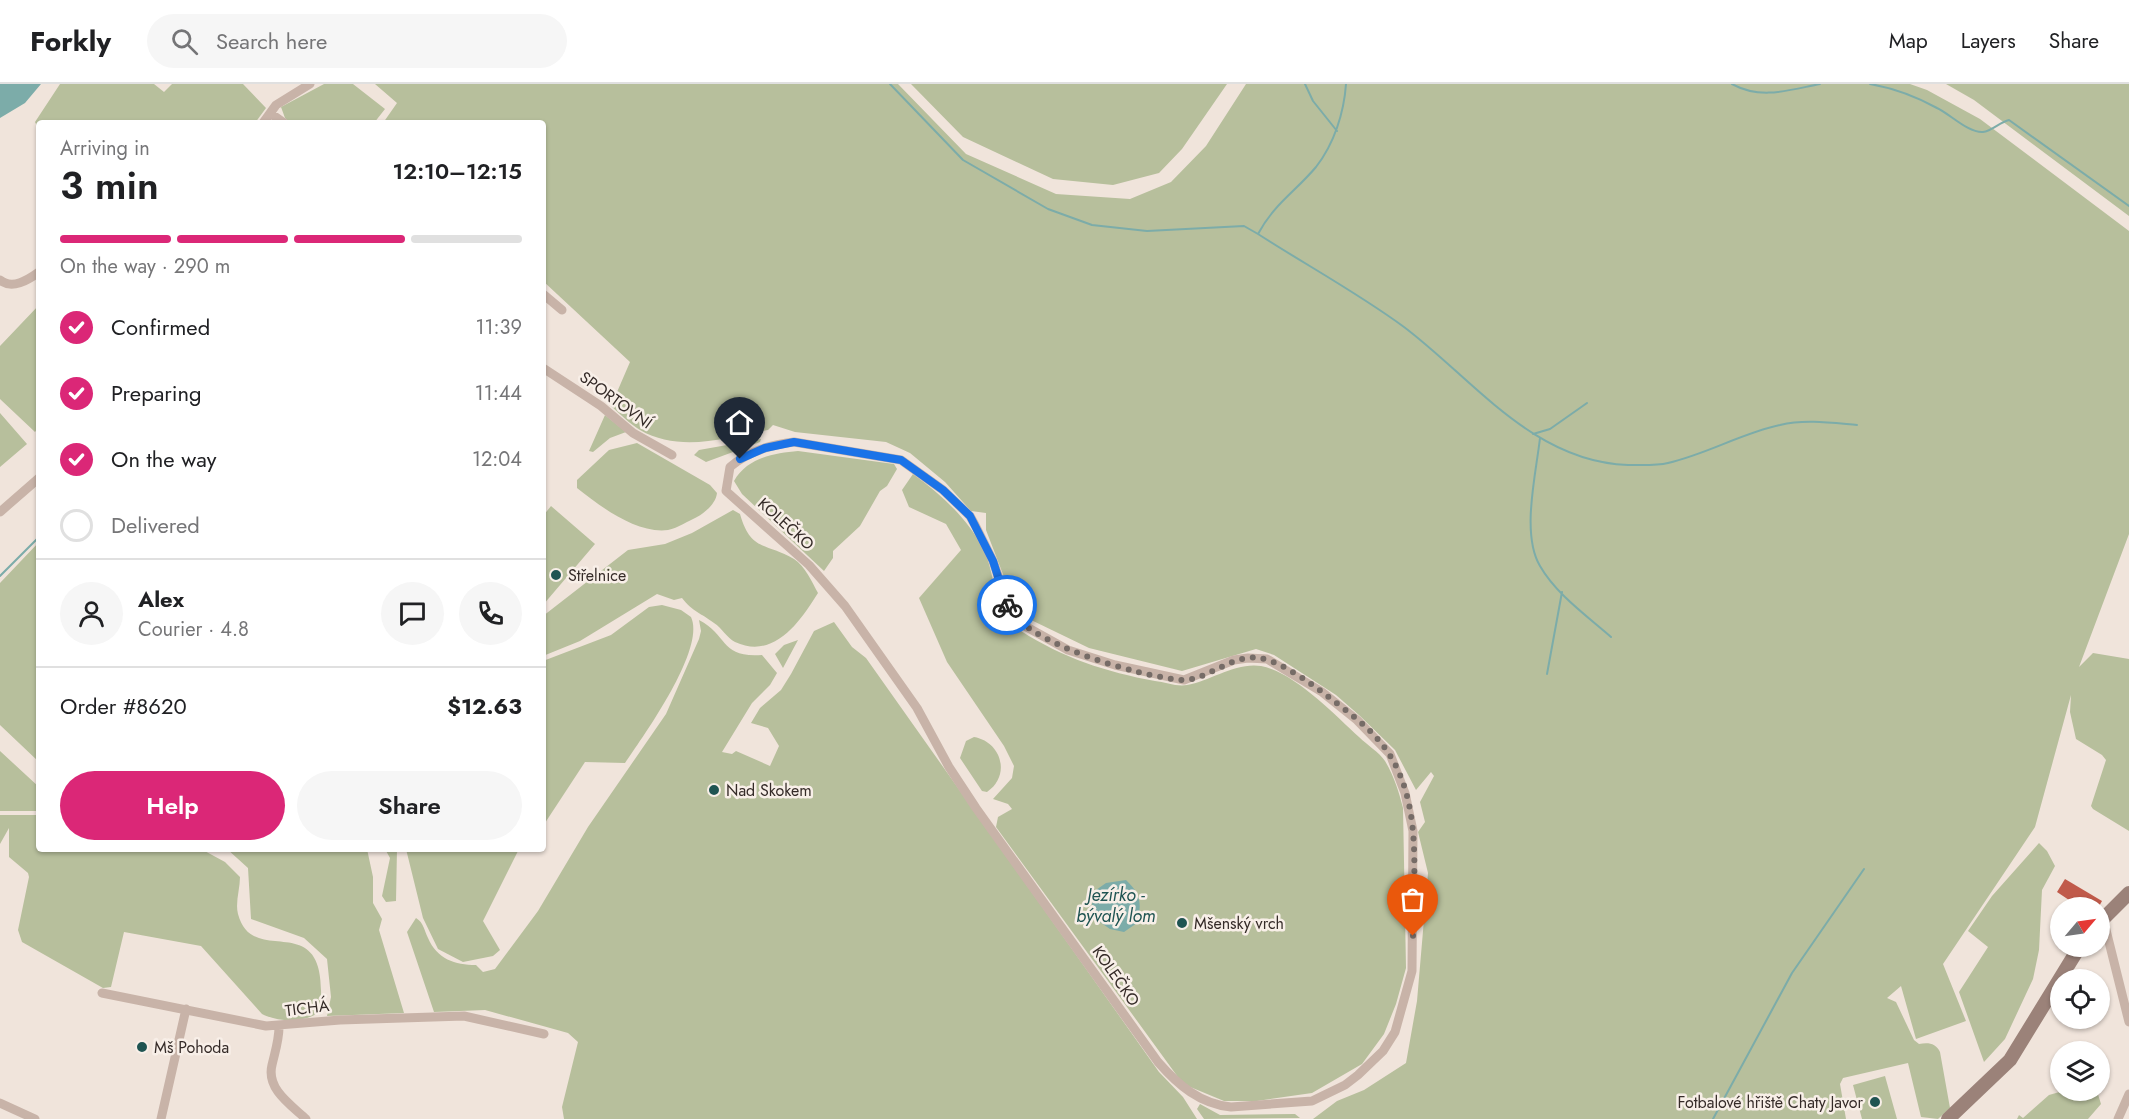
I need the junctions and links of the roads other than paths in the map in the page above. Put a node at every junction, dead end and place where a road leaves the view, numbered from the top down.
1 (310, 84) edge
2 (270, 113) junction
3 (264, 120) edge
4 (280, 120) edge
5 (36, 274) edge
6 (0, 280) edge
7 (546, 297) edge
8 (562, 310) dead end
9 (546, 370) edge
10 (672, 455) dead end
11 (36, 481) edge
12 (0, 512) edge
13 (2129, 893) edge
14 (2110, 911) edge
15 (2110, 953) edge
16 (2073, 957) edge
17 (102, 993) dead end
18 (186, 1009) junction
19 (2129, 1022) edge
20 (279, 1027) junction
21 (1395, 1032) joint
22 (544, 1034) dead end
23 (2129, 1094) edge
24 (0, 1103) edge
25 (35, 1119) edge
26 (161, 1119) edge
27 (306, 1119) edge
28 (1948, 1119) edge
29 (2118, 1119) edge

1 - 2 street
2 - 3 street
2 - 4 street
5 - 6 street
7 - 8 street
9 - 10 street, SPORTOVNÍ
11 - 12 street
13 - 14 street
15 - 19 street
16 - 28 street
17 - 18 street, TICHÁ
18 - 20 street, TICHÁ
18 - 26 street
20 - 22 street, TICHÁ
20 - 27 street
21 - 21 street, KOLEČKO
23 - 29 street
24 - 25 street

